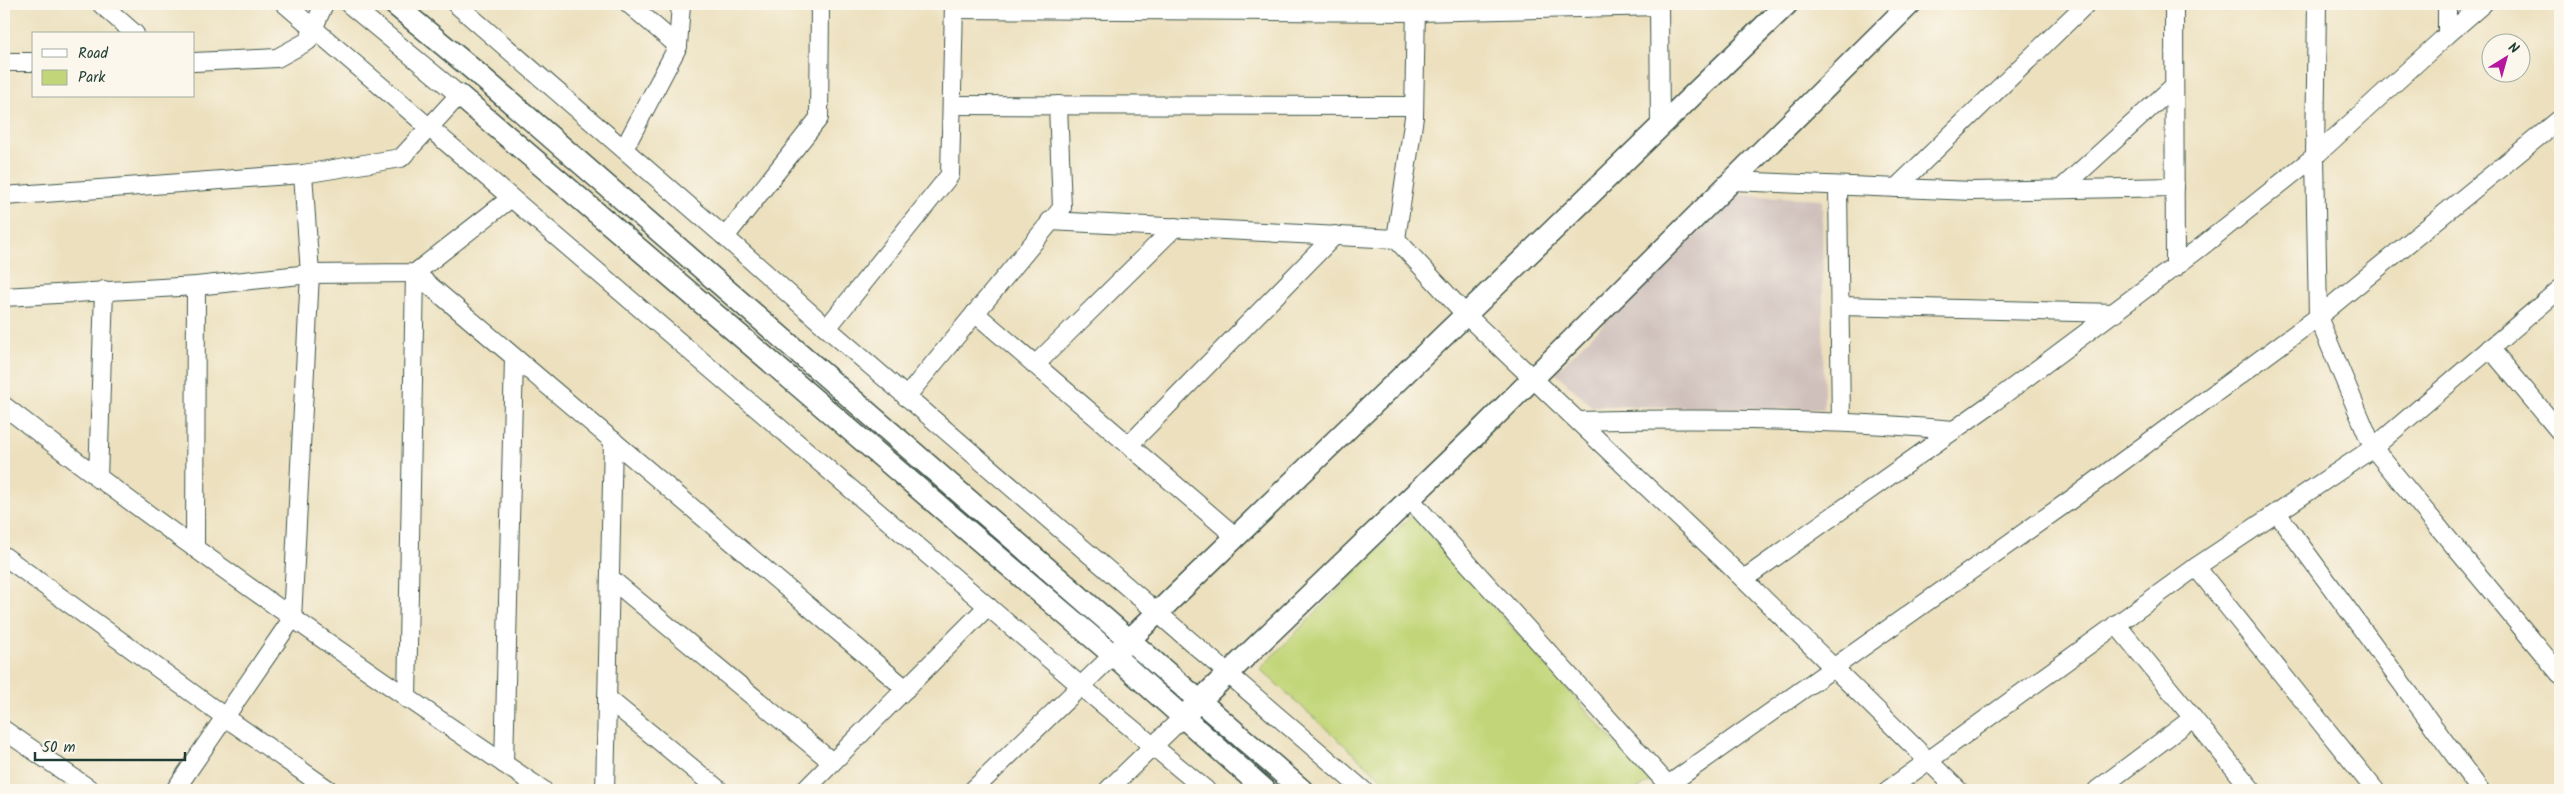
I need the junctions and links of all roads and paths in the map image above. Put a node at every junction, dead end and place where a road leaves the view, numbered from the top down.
1 (101, 4) edge
2 (285, 4) edge
3 (324, 4) edge
4 (349, 4) edge
5 (394, 4) edge
6 (456, 4) edge
7 (629, 4) edge
8 (681, 4) edge
9 (820, 4) edge
10 (1787, 4) edge
11 (1910, 4) edge
12 (2086, 4) edge
13 (2174, 4) edge
14 (2317, 4) edge
15 (2447, 4) edge
16 (2483, 4) edge
17 (1659, 5) edge
18 (954, 6) edge
19 (1546, 6) edge
20 (1170, 7) edge
21 (1282, 7) edge
22 (1416, 8) edge
23 (314, 28) junction
24 (133, 32) edge
25 (2447, 35) junction
26 (678, 46) junction
27 (4, 48) edge
28 (19, 62) edge
29 (195, 62) edge
30 (2174, 86) junction
31 (458, 94) junction
32 (952, 106) junction
33 (1058, 106) junction
34 (1414, 106) junction
35 (2560, 119) edge
36 (429, 127) junction
37 (1660, 127) junction
38 (624, 149) junction
39 (2315, 156) junction
40 (303, 174) junction
41 (1731, 181) junction
42 (1838, 186) junction
43 (2175, 187) junction
44 (1896, 188) junction
45 (2061, 189) junction
46 (4, 196) edge
47 (511, 198) junction
48 (1050, 221) junction
49 (1175, 227) junction
50 (1335, 235) junction
51 (725, 237) junction
52 (1396, 239) junction
53 (2175, 268) junction
54 (415, 273) junction
55 (310, 274) junction
56 (196, 286) junction
57 (2560, 289) edge
58 (104, 290) junction
59 (4, 297) edge
60 (1840, 306) junction
61 (2116, 313) junction
62 (975, 314) junction
63 (1466, 316) junction
64 (2318, 317) junction
65 (827, 328) junction
66 (2490, 348) junction
67 (514, 358) junction
68 (1035, 365) junction
69 (1534, 378) junction
70 (906, 397) junction
71 (4, 406) edge
72 (1579, 420) junction
73 (1841, 422) junction
74 (1954, 430) junction
75 (2560, 432) edge
76 (613, 440) junction
77 (1129, 445) junction
78 (2373, 448) junction
79 (98, 479) junction
80 (1410, 499) junction
81 (2278, 513) junction
82 (1236, 537) junction
83 (194, 546) junction
84 (4, 556) edge
85 (2196, 567) junction
86 (610, 578) junction
87 (1744, 579) junction
88 (988, 606) junction
89 (1158, 612) junction
90 (292, 619) junction
91 (2116, 624) junction
92 (1130, 639) junction
93 (1113, 655) junction
94 (1834, 668) junction
95 (1228, 674) junction
96 (2560, 674) edge
97 (1082, 687) junction
98 (906, 689) junction
99 (407, 698) junction
100 (607, 698) junction
101 (1200, 701) junction
102 (225, 717) junction
103 (1182, 718) junction
104 (2193, 718) junction
105 (4, 730) edge
106 (1155, 746) junction
107 (1929, 760) junction
108 (832, 762) junction
109 (504, 764) junction
110 (1664, 788) edge
111 (91, 790) edge
112 (175, 790) edge
113 (329, 790) edge
114 (542, 790) edge
115 (605, 790) edge
116 (719, 790) edge
117 (804, 790) edge
118 (973, 790) edge
119 (1108, 790) edge
120 (1206, 790) edge
121 (1265, 790) edge
122 (1302, 790) edge
123 (1363, 790) edge
124 (1888, 790) edge
125 (1958, 790) edge
126 (2097, 790) edge
127 (2252, 790) edge
128 (2375, 790) edge
129 (2480, 790) edge

1 - 24 street
2 - 23 street
3 - 23 street
4 - 31 street
5 - 92 street
6 - 38 street
7 - 26 street
8 - 26 street
9 - 51 street
10 - 37 street
11 - 41 street
12 - 44 street
13 - 30 street
14 - 39 street
15 - 25 street
16 - 25 street
17 - 19 street
17 - 37 street
18 - 20 street
18 - 32 street
19 - 22 street
20 - 21 street
21 - 22 street
22 - 34 street
23 - 29 street
23 - 36 street
25 - 39 street
26 - 38 street
27 - 28 street
30 - 43 street
30 - 45 street
31 - 36 street
31 - 93 street
32 - 33 street
32 - 65 street
33 - 34 street
33 - 48 street
34 - 52 street
35 - 64 street
36 - 40 street
36 - 47 street
37 - 63 street
38 - 51 street
39 - 53 street
39 - 64 street
40 - 46 street
40 - 55 street
41 - 42 street
41 - 69 street
42 - 44 street
42 - 60 street
43 - 45 street
43 - 53 street
44 - 45 street
47 - 54 street
47 - 88 street
48 - 49 street
48 - 62 street
49 - 50 street
49 - 68 street
50 - 52 street
50 - 77 street
51 - 65 street
52 - 63 street
53 - 61 street
54 - 55 street
54 - 67 street
54 - 99 street
55 - 56 street
55 - 90 street
56 - 58 street
56 - 83 street
57 - 66 street
58 - 59 street
58 - 79 street
60 - 61 street
60 - 73 street
61 - 74 street
62 - 68 street
62 - 70 street
63 - 69 street
63 - 82 street
64 - 78 street
64 - 94 street
65 - 70 street
66 - 75 street
66 - 78 street
67 - 76 street
67 - 109 street
68 - 77 street
69 - 72 street
69 - 80 street
70 - 89 street
71 - 79 street
72 - 73 street
72 - 87 street
73 - 74 street
74 - 87 street
76 - 86 street
76 - 98 street
77 - 82 street
78 - 81 street
78 - 96 street
79 - 83 street
80 - 95 street
80 - 110 street
81 - 85 street
81 - 129 street
82 - 89 street
83 - 90 street
84 - 102 street
85 - 91 street
85 - 128 street
86 - 100 street
86 - 108 street
87 - 94 street
88 - 97 street
88 - 98 street
89 - 92 street
89 - 95 street
90 - 99 street
90 - 102 street
91 - 104 street
91 - 107 street
92 - 93 street
92 - 101 street
93 - 97 street
93 - 103 street
94 - 107 street
94 - 110 street
95 - 101 street
95 - 123 street
97 - 106 street
97 - 118 street
98 - 108 street
99 - 109 street
100 - 115 street
100 - 116 street
101 - 103 street
101 - 122 street
102 - 112 street
102 - 113 street
103 - 106 street
103 - 121 street
104 - 126 street
104 - 127 street
105 - 111 street
106 - 119 street
106 - 120 street
107 - 124 street
107 - 125 street
108 - 117 street
109 - 114 street

